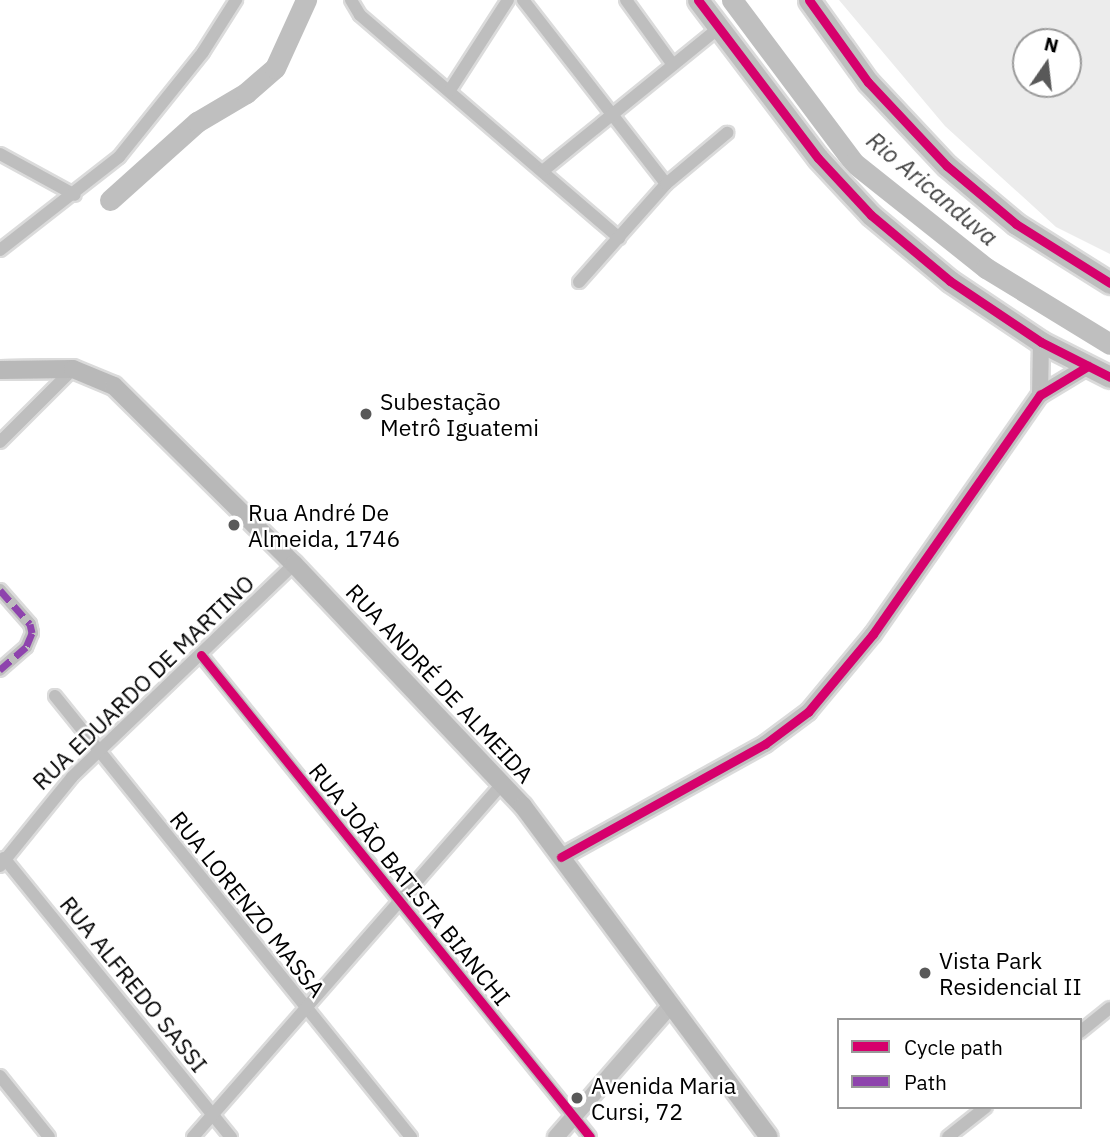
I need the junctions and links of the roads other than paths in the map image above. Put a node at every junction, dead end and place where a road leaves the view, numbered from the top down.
1 (236, 0) edge
2 (351, 0) edge
3 (508, 0) edge
4 (523, 0) edge
5 (626, 0) edge
6 (698, 0) edge
7 (809, 0) edge
8 (719, 28) junction
9 (673, 65) junction
10 (450, 90) junction
11 (611, 117) junction
12 (727, 133) dead end
13 (0, 154) edge
14 (544, 170) junction
15 (666, 184) junction
16 (75, 195) junction
17 (619, 238) junction
18 (0, 250) edge
19 (579, 282) dead end
20 (1110, 282) edge
21 (1041, 342) junction
22 (1088, 366) junction
23 (73, 369) junction
24 (0, 370) edge
25 (1110, 377) edge
26 (1040, 395) junction
27 (0, 442) edge
28 (294, 564) junction
29 (0, 590) edge
30 (201, 655) junction
31 (0, 670) edge
32 (55, 696) dead end
33 (98, 751) junction
34 (503, 783) junction
35 (561, 857) junction
36 (2, 862) edge
37 (400, 902) junction
38 (671, 1005) junction
39 (1110, 1008) edge
40 (307, 1009) junction
41 (1082, 1030) edge
42 (0, 1076) edge
43 (983, 1109) edge
44 (213, 1114) junction
45 (574, 1117) junction
46 (49, 1137) edge
47 (193, 1137) edge
48 (231, 1137) edge
49 (411, 1137) edge
50 (556, 1137) edge
51 (590, 1137) edge
52 (769, 1137) edge
53 (948, 1137) edge

1 - 16 street
2 - 10 street
3 - 10 street
4 - 11 street
5 - 9 street
6 - 8 highway
7 - 20 highway
8 - 9 street
8 - 21 highway
9 - 11 street
10 - 14 street
11 - 14 street
11 - 15 street
12 - 15 street
13 - 16 street
14 - 17 street
15 - 17 street
16 - 18 street
17 - 19 street
21 - 22 highway
21 - 26 street
22 - 25 highway
22 - 26 street
23 - 24 main road, RUA ANDRÉ DE ALMEIDA
23 - 27 street
23 - 28 main road, RUA ANDRÉ DE ALMEIDA
26 - 35 street
28 - 30 street, RUA EDUARDO DE MARTINO
28 - 34 main road, RUA ANDRÉ DE ALMEIDA
29 - 31 street
30 - 33 street, RUA EDUARDO DE MARTINO
30 - 37 street, RUA JOÃO BATISTA BIANCHI
32 - 33 street, RUA LORENZO MASSA
33 - 36 street, RUA EDUARDO DE MARTINO
33 - 40 street, RUA LORENZO MASSA
34 - 35 main road, RUA ANDRÉ DE ALMEIDA
34 - 37 street
35 - 38 main road, RUA ANDRÉ DE ALMEIDA
36 - 44 street, RUA ALFREDO SASSI
37 - 40 street
37 - 45 street, RUA JOÃO BATISTA BIANCHI
38 - 45 street
38 - 52 main road, RUA ANDRÉ DE ALMEIDA
39 - 41 street
40 - 44 street
40 - 49 street, RUA LORENZO MASSA
42 - 46 street
43 - 53 street
44 - 47 street
44 - 48 street, RUA ALFREDO SASSI
45 - 50 street
45 - 51 street, RUA JOÃO BATISTA BIANCHI

